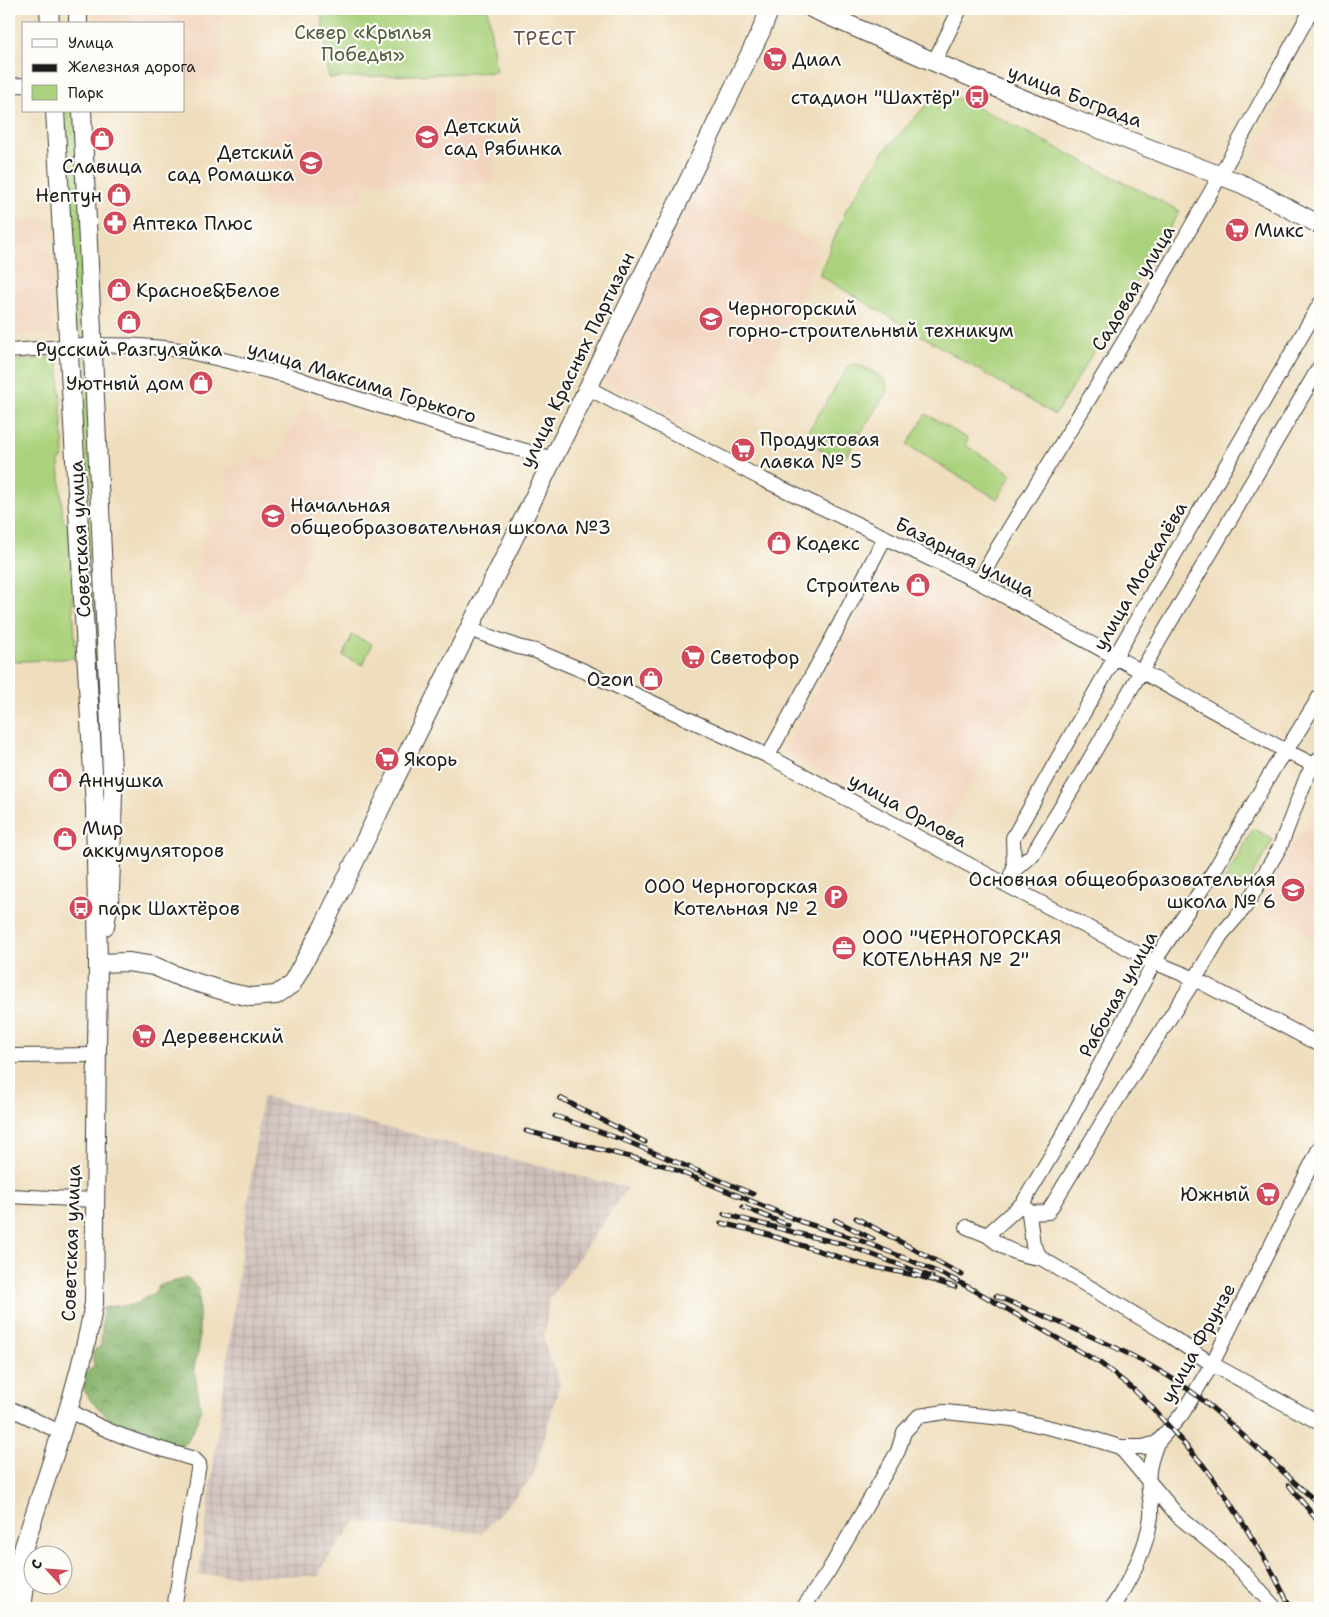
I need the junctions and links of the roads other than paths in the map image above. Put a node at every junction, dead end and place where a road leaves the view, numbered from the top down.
1 (49, 9) edge
2 (78, 9) edge
3 (770, 9) edge
4 (813, 9) edge
5 (960, 9) edge
6 (1312, 9) edge
7 (50, 22) edge
8 (78, 22) edge
9 (934, 62) junction
10 (22, 85) edge
11 (9, 86) edge
12 (55, 112) edge
13 (82, 112) edge
14 (1220, 175) junction
15 (1320, 224) edge
16 (1320, 304) edge
17 (93, 345) junction
18 (68, 346) junction
19 (9, 351) edge
20 (1320, 366) edge
21 (588, 388) junction
22 (553, 458) junction
23 (885, 537) junction
24 (978, 582) junction
25 (469, 629) junction
26 (1115, 657) junction
27 (1142, 672) junction
28 (1320, 696) edge
29 (1286, 751) junction
30 (768, 756) junction
31 (1318, 764) edge
32 (1014, 872) junction
33 (1000, 881) junction
34 (1154, 962) junction
35 (98, 963) junction
36 (1195, 979) junction
37 (1320, 1045) edge
38 (97, 1054) junction
39 (9, 1056) edge
40 (1320, 1147) edge
41 (9, 1196) edge
42 (95, 1200) junction
43 (1026, 1208) junction
44 (967, 1228) dead end
45 (987, 1235) junction
46 (1041, 1258) junction
47 (1212, 1364) junction
48 (9, 1408) edge
49 (68, 1409) junction
50 (1319, 1420) edge
51 (60, 1432) junction
52 (1157, 1443) junction
53 (1120, 1448) junction
54 (1148, 1480) junction
55 (35, 1516) junction
56 (9, 1595) edge
57 (22, 1608) edge
58 (174, 1608) edge
59 (804, 1608) edge
60 (1112, 1608) edge
61 (1275, 1608) edge

1 - 7 main road
2 - 8 main road
3 - 21 main road, улица Красных Партизан
4 - 9 main road, улица Бограда
5 - 9 street
6 - 14 street, Садовая улица
9 - 14 main road, улица Бограда
10 - 11 street
12 - 18 main road, Советская улица
13 - 17 main road, Советская улица
14 - 15 main road, улица Бограда
14 - 24 street, Садовая улица
16 - 26 street, улица Москалёва
17 - 18 street, улица Максима Горького
17 - 22 street, улица Максима Горького
17 - 35 main road, Советская улица
18 - 19 street, улица Максима Горького
18 - 35 main road, Советская улица
20 - 27 street
21 - 22 main road, улица Красных Партизан
21 - 23 street, Базарная улица
22 - 25 main road, улица Красных Партизан
23 - 24 street, Базарная улица
23 - 30 street
24 - 26 street, Базарная улица
25 - 30 street, улица Орлова
25 - 35 main road, улица Красных Партизан
26 - 27 street, Базарная улица
26 - 32 street, улица Москалёва
27 - 29 street, Базарная улица
27 - 32 street
28 - 29 street, Рабочая улица
29 - 31 street, Базарная улица
29 - 34 street, Рабочая улица
30 - 33 street, улица Орлова
31 - 36 street
32 - 33 street
33 - 34 street, улица Орлова
34 - 36 street, улица Орлова
34 - 43 street, Рабочая улица
35 - 38 main road, Советская улица
36 - 37 street, улица Орлова
36 - 43 street
38 - 39 street
38 - 42 main road, Советская улица
40 - 47 street, улица Фрунзе
41 - 42 street
42 - 49 main road, Советская улица
43 - 45 street
43 - 46 street
44 - 45 street
45 - 46 street
46 - 47 street
47 - 50 street
47 - 52 street, улица Фрунзе
48 - 51 street
49 - 51 main road, Советская улица
49 - 58 street
51 - 55 main road, Советская улица
52 - 53 street
52 - 54 street
53 - 54 street
53 - 59 street
54 - 60 street
54 - 61 street
55 - 56 main road, Советская улица
55 - 57 main road, Советская улица

